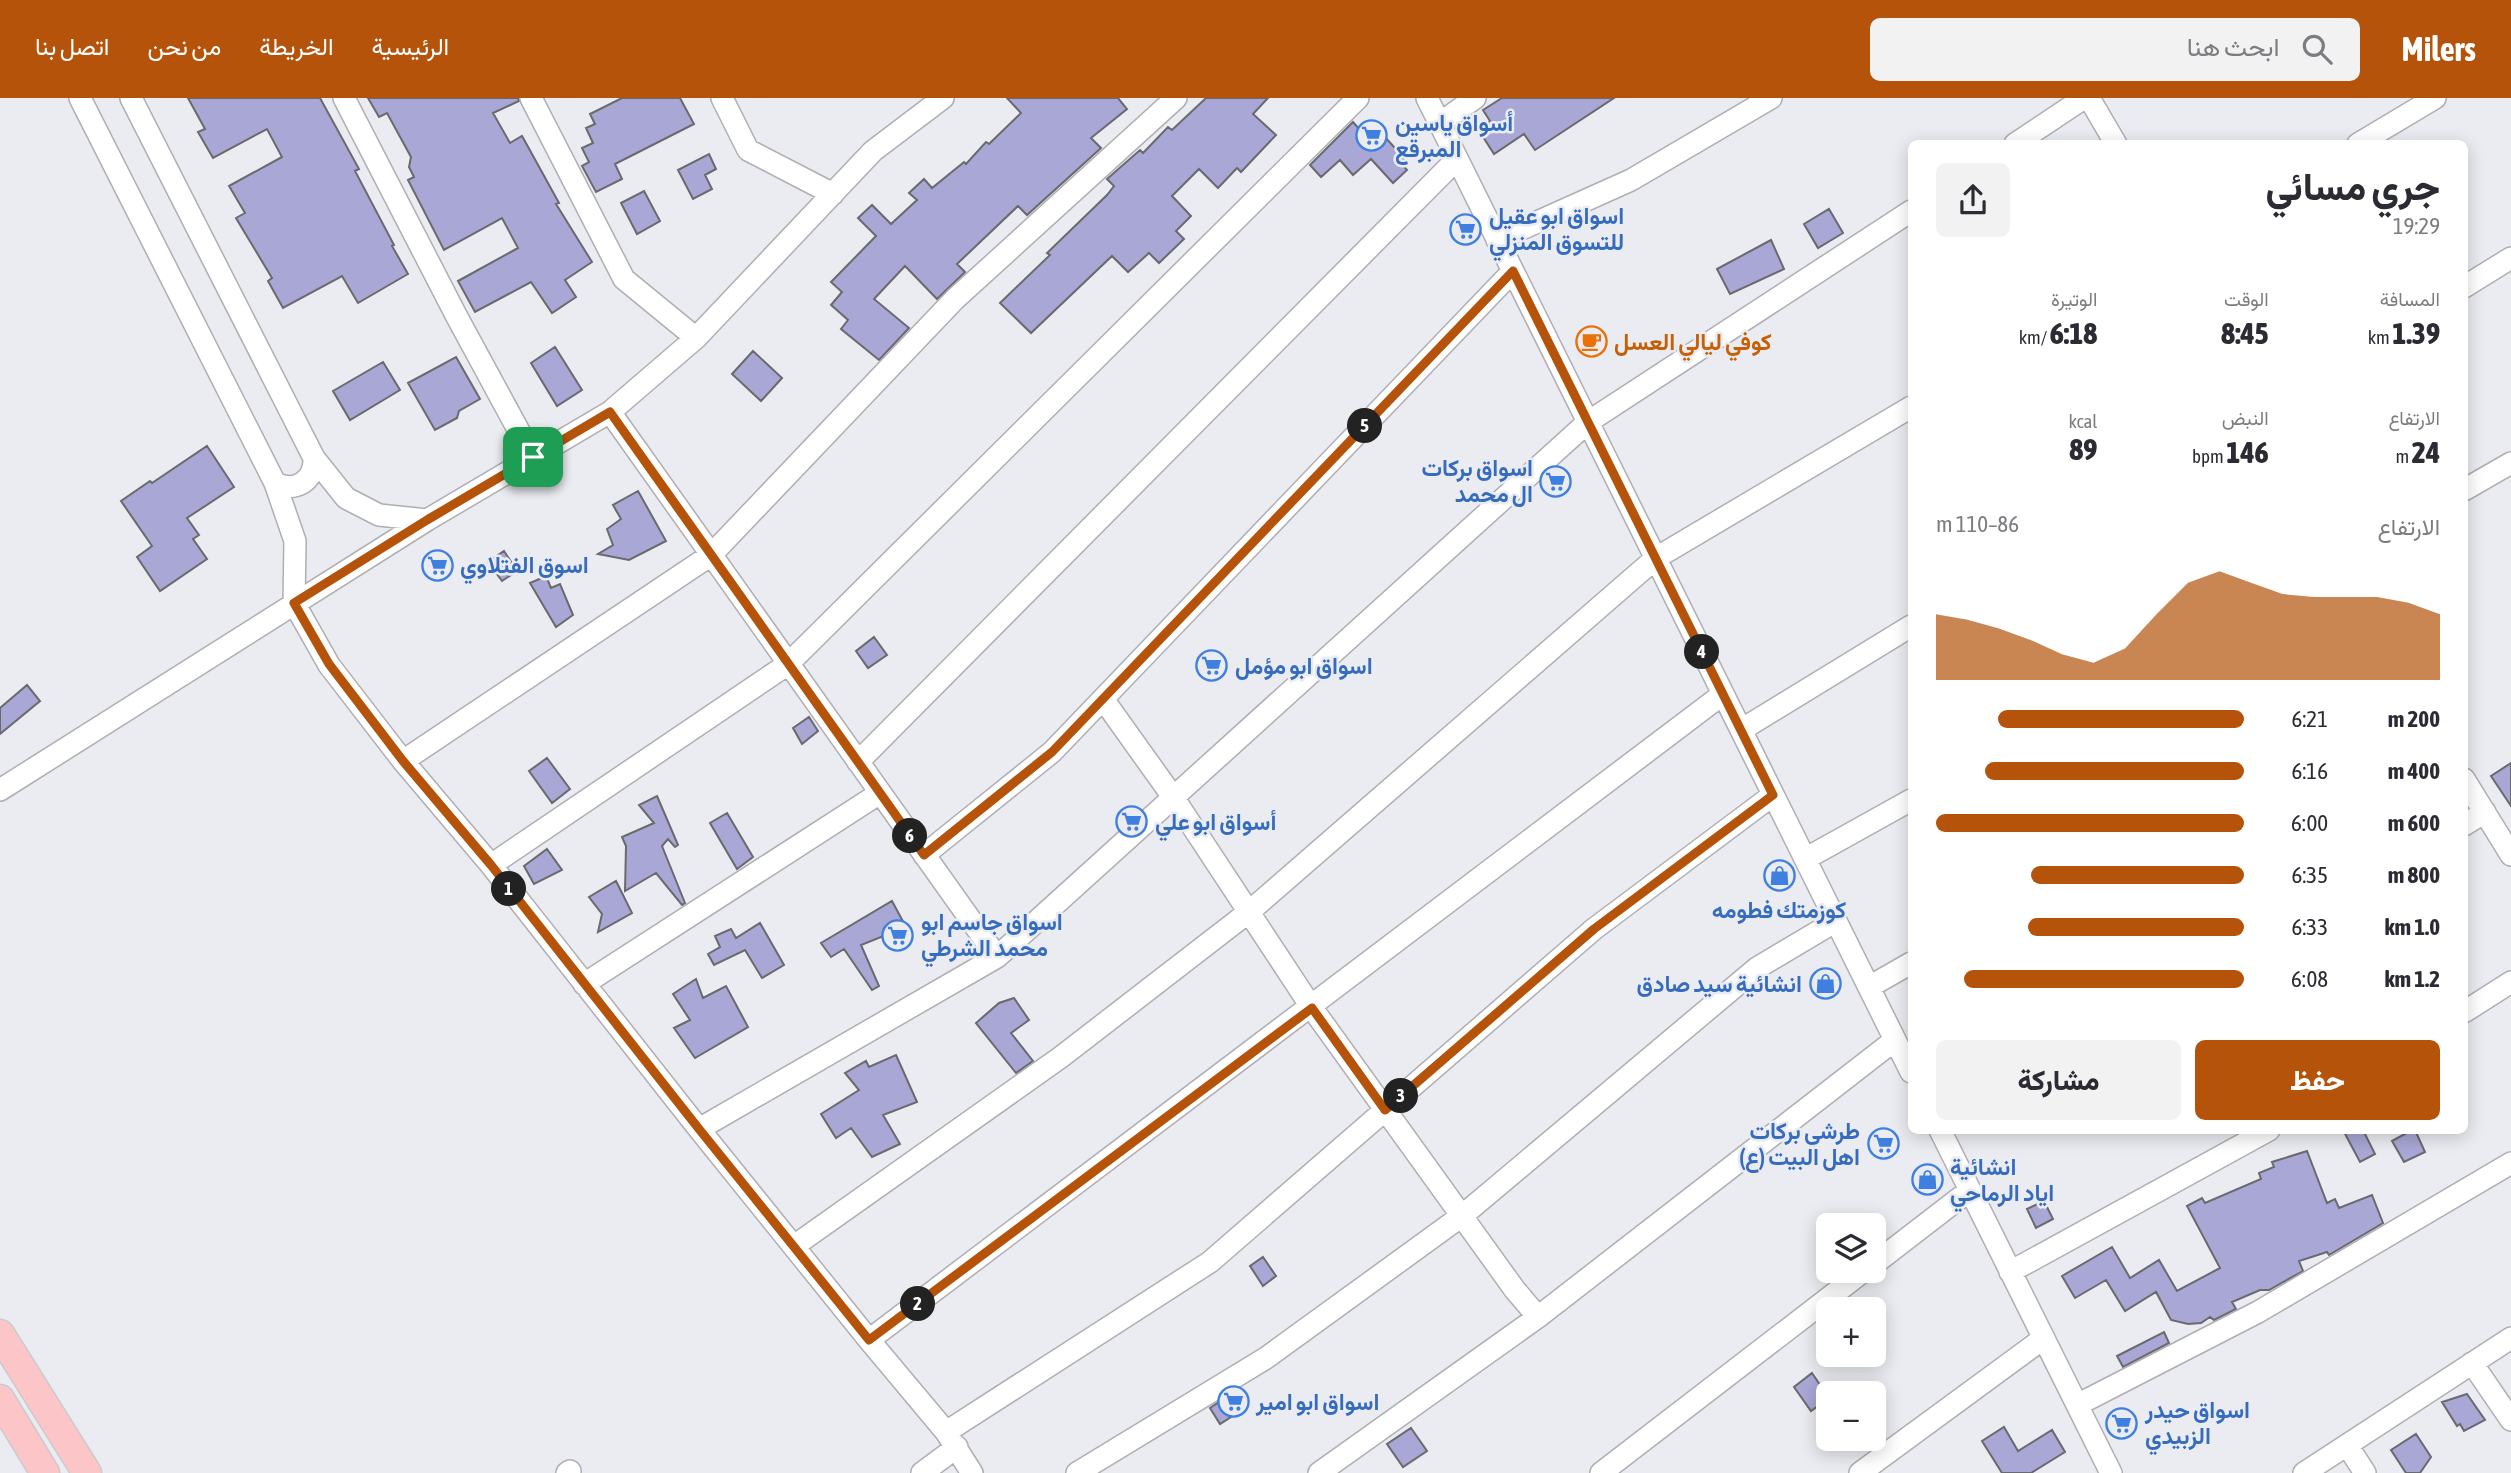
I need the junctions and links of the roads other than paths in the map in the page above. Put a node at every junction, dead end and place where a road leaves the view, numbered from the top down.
1 (80, 98) edge
2 (131, 98) edge
3 (344, 98) edge
4 (530, 98) edge
5 (722, 98) edge
6 (943, 98) edge
7 (1176, 98) edge
8 (1357, 98) edge
9 (1426, 98) edge
10 (1475, 98) edge
11 (1771, 98) edge
12 (2087, 98) edge
13 (2435, 98) edge
14 (1439, 124) junction
15 (2021, 140) edge
16 (2113, 140) edge
17 (2365, 140) edge
18 (1457, 159) junction
19 (833, 194) junction
20 (1908, 213) edge
21 (1497, 240) junction
22 (2511, 258) edge
23 (1513, 271) junction
24 (2468, 285) edge
25 (696, 338) junction
26 (1908, 409) edge
27 (610, 412) junction
28 (1588, 422) junction
29 (533, 457) junction
30 (314, 458) junction
31 (2511, 463) edge
32 (275, 483) junction
33 (2468, 488) edge
34 (427, 520) junction
35 (711, 555) junction
36 (1656, 558) junction
37 (294, 603) junction
38 (1908, 628) edge
39 (788, 664) junction
40 (1723, 694) junction
41 (1103, 699) junction
42 (1741, 730) junction
43 (403, 761) junction
44 (858, 762) junction
45 (2468, 785) edge
46 (0, 790) edge
47 (880, 793) junction
48 (1773, 795) junction
49 (1173, 797) junction
50 (1908, 802) edge
51 (2485, 812) junction
52 (2468, 823) edge
53 (924, 855) junction
54 (2511, 855) edge
55 (1805, 859) junction
56 (491, 865) junction
57 (1250, 911) junction
58 (1836, 921) junction
59 (997, 957) junction
60 (1908, 965) edge
61 (2511, 982) edge
62 (583, 984) junction
63 (1869, 986) junction
64 (1312, 1008) junction
65 (2468, 1009) edge
66 (1895, 1040) junction
67 (1908, 1066) edge
68 (1385, 1110) junction
69 (699, 1129) junction
70 (1942, 1134) edge
71 (2262, 1134) edge
72 (2511, 1163) edge
73 (1970, 1190) junction
74 (1463, 1215) junction
75 (794, 1246) junction
76 (1886, 1255) edge
77 (2011, 1272) junction
78 (1848, 1283) edge
79 (1538, 1317) junction
80 (0, 1334) edge
81 (2043, 1338) junction
82 (2511, 1338) edge
83 (869, 1340) junction
84 (2472, 1363) junction
85 (12, 1373) edge
86 (0, 1399) edge
87 (2077, 1405) junction
88 (2511, 1420) edge
89 (952, 1439) junction
90 (2347, 1445) junction
91 (45, 1473) edge
92 (87, 1473) edge
93 (922, 1473) edge
94 (972, 1473) edge
95 (1077, 1473) edge
96 (1319, 1473) edge
97 (1601, 1473) edge
98 (1860, 1473) edge
99 (2111, 1473) edge
100 (2304, 1473) edge
101 (2365, 1473) edge

1 - 32 street
2 - 30 street
3 - 29 street
4 - 25 street
5 - 19 street
6 - 19 street
7 - 35 street
8 - 39 street
9 - 14 street
10 - 14 street
11 - 21 street
12 - 15 street
12 - 16 street
13 - 17 street
14 - 18 street
18 - 21 street
18 - 44 street
19 - 25 street
20 - 28 street
21 - 23 street
22 - 24 street
23 - 28 street
23 - 41 street
25 - 27 street
26 - 36 street
27 - 29 street
27 - 35 street
28 - 36 street
28 - 49 street
29 - 34 street
30 - 32 street
30 - 34 street
31 - 33 street
32 - 37 street
34 - 37 street
35 - 39 street
35 - 43 street
36 - 40 street
36 - 57 street
37 - 43 street
37 - 46 street
38 - 42 street
39 - 44 street
39 - 56 street
40 - 42 street
40 - 64 street
41 - 49 street
41 - 53 street
42 - 48 street
43 - 56 street
44 - 47 street
45 - 51 street
47 - 53 street
47 - 62 street
48 - 55 street
48 - 68 street
49 - 57 street
49 - 59 street
50 - 55 street
51 - 52 street
51 - 54 street
53 - 59 street
55 - 58 street
56 - 62 street
57 - 64 street
57 - 75 street
58 - 63 street
58 - 74 street
59 - 69 street
60 - 63 street
61 - 65 street
62 - 69 street
63 - 66 street
64 - 68 street
64 - 83 street
66 - 67 street
66 - 79 street
68 - 74 street
68 - 89 street
69 - 75 street
70 - 73 street
71 - 77 street
72 - 87 street
73 - 76 street
73 - 77 street
74 - 79 street
74 - 95 street
75 - 83 street
77 - 81 street
78 - 97 street
79 - 96 street
80 - 85 main road
81 - 87 street
81 - 98 street
82 - 84 street
83 - 89 street
84 - 88 street
84 - 90 street
85 - 92 main road
86 - 91 main road
87 - 99 street
89 - 93 street
89 - 94 street
90 - 100 street
90 - 101 street

